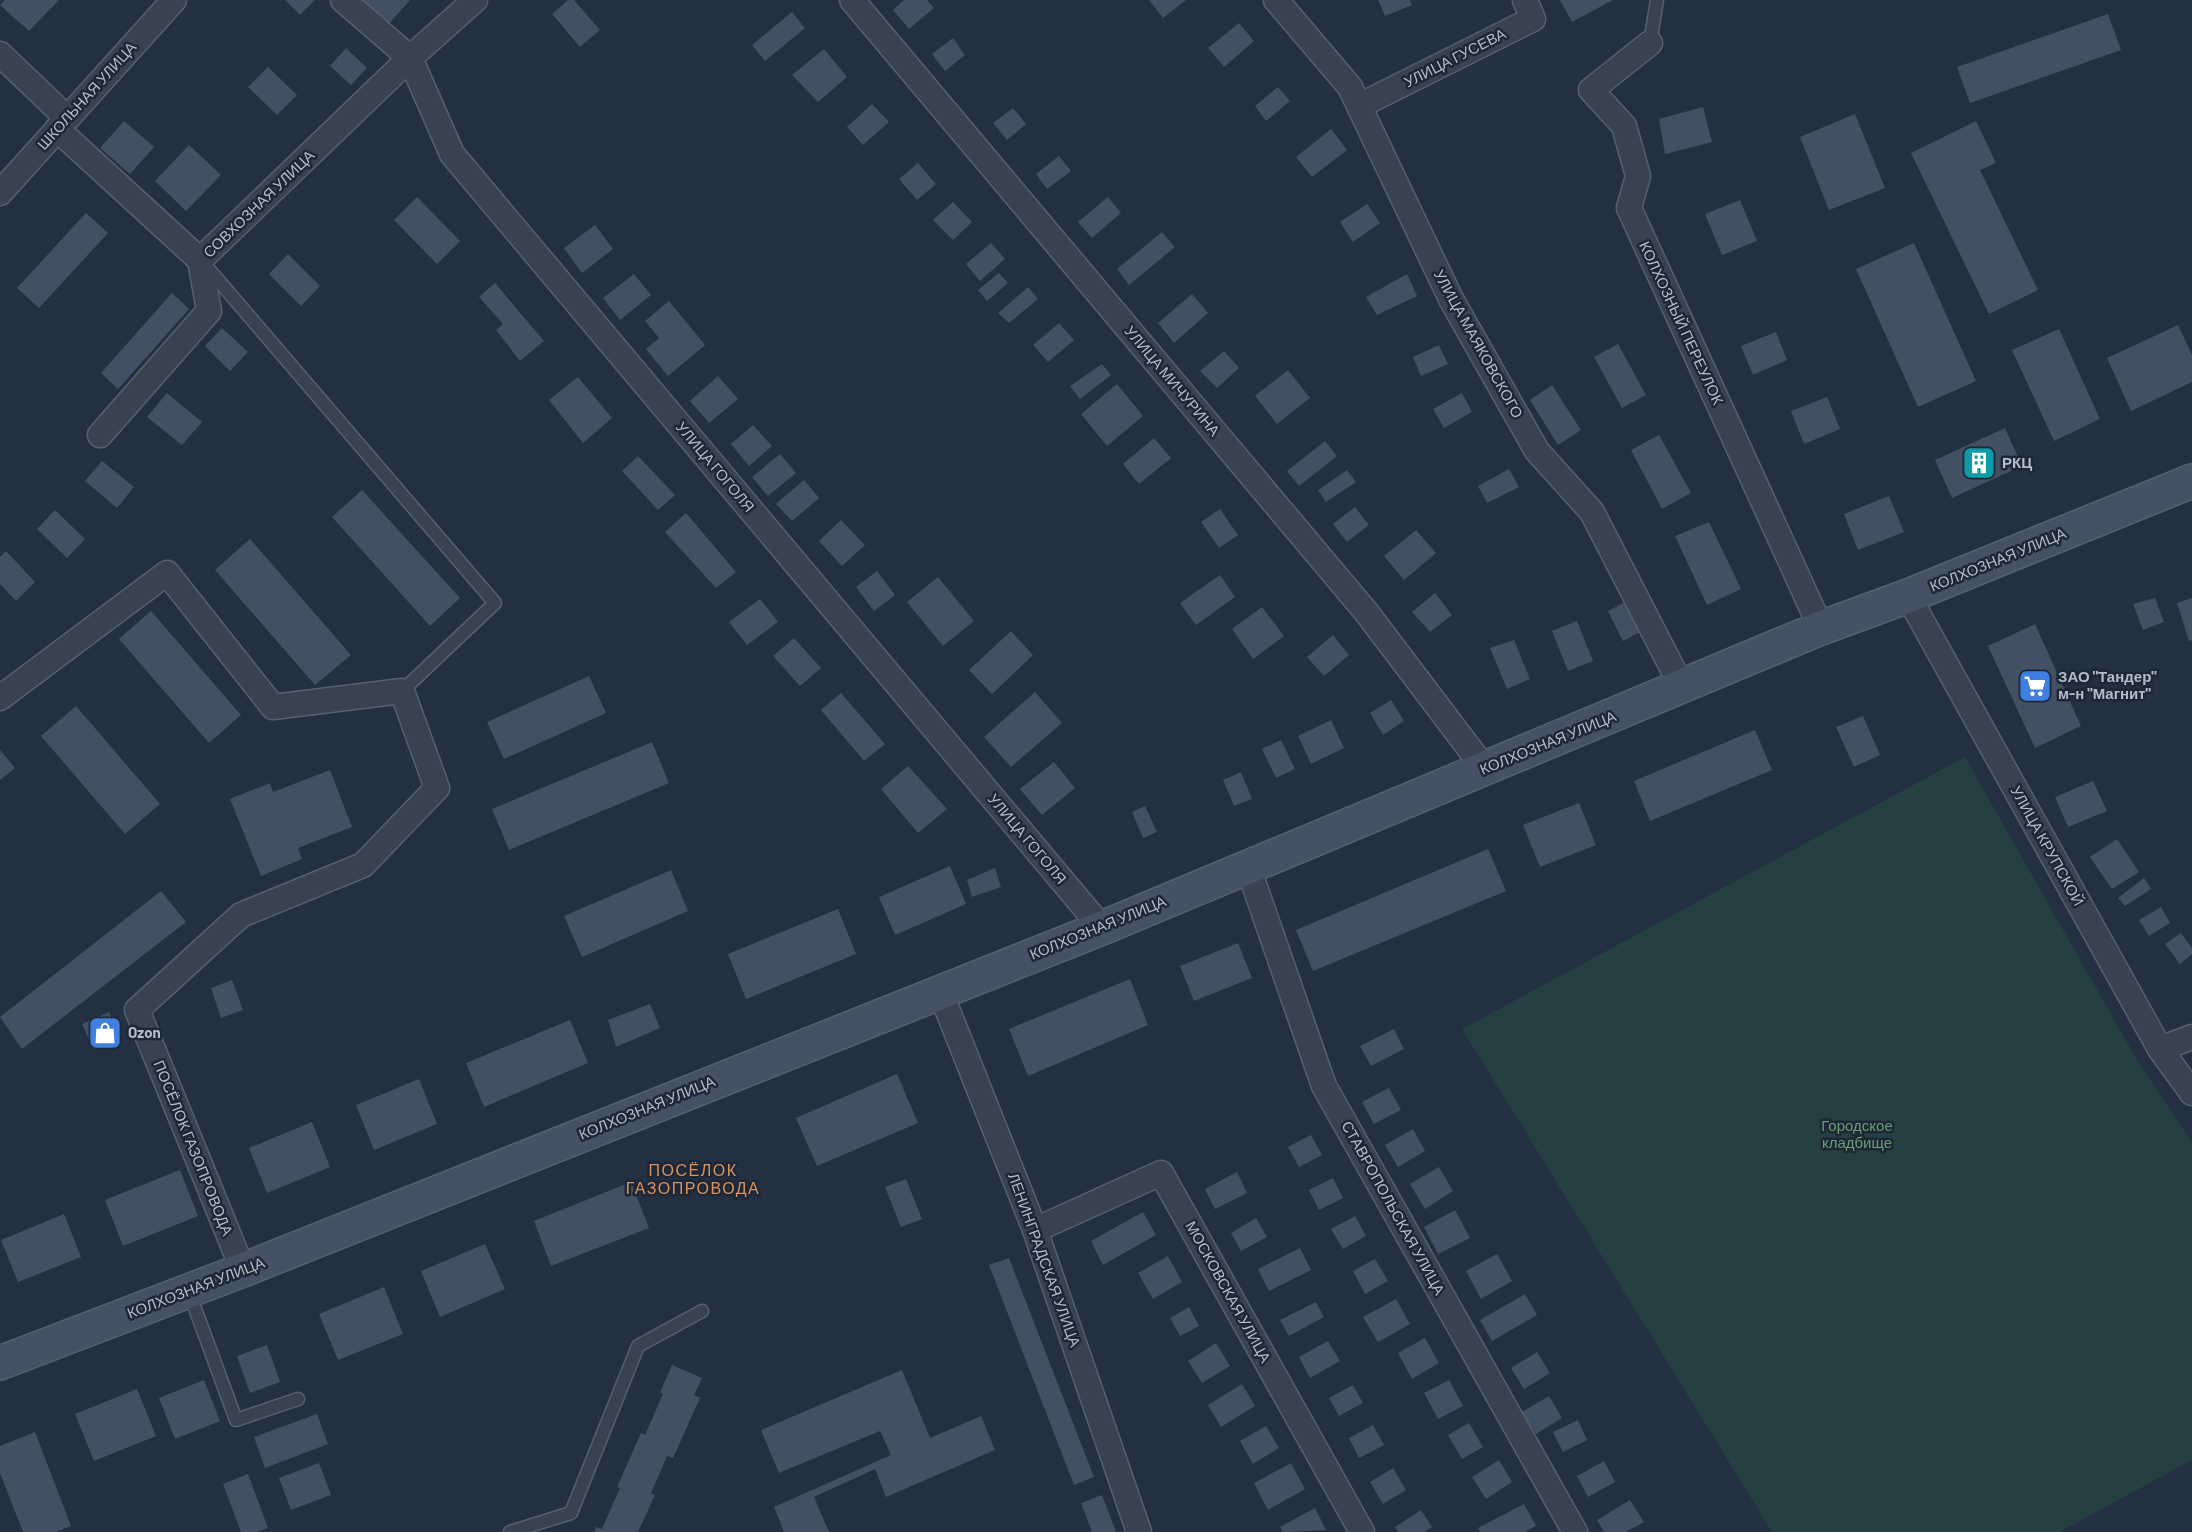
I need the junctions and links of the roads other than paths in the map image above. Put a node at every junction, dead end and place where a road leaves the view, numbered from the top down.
1 (174, 0) edge
2 (343, 0) edge
3 (475, 0) edge
4 (852, 0) edge
5 (1276, 0) edge
6 (1526, 0) edge
7 (1657, 0) edge
8 (1650, 44) joint
9 (0, 54) edge
10 (410, 58) junction
11 (1359, 106) junction
12 (62, 123) junction
13 (0, 193) edge
14 (201, 260) junction
15 (100, 435) dead end
16 (2192, 481) edge
17 (1908, 596) junction
18 (1821, 628) junction
19 (1682, 687) junction
20 (402, 691) junction
21 (0, 699) edge
22 (1485, 769) junction
23 (1248, 867) junction
24 (1102, 928) junction
25 (940, 991) junction
26 (2192, 1037) edge
27 (2160, 1049) junction
28 (2192, 1093) edge
29 (1035, 1230) junction
30 (243, 1270) junction
31 (189, 1291) junction
32 (702, 1311) dead end
33 (0, 1363) edge
34 (298, 1399) dead end
35 (510, 1532) edge
36 (1139, 1532) edge
37 (1362, 1532) edge
38 (1575, 1532) edge

1 - 12 street, ШКОЛЬНАЯ УЛИЦА
2 - 10 street, УЛИЦА ГОГОЛЯ
3 - 10 street, СОВХОЗНАЯ УЛИЦА
4 - 22 street, УЛИЦА МИЧУРИНА
5 - 11 street, УЛИЦА МАЯКОВСКОГО
6 - 11 street, УЛИЦА ГУСЕВА
7 - 8 lane
8 - 18 street, КОЛХОЗНЫЙ ПЕРЕУЛОК
9 - 12 street
10 - 14 street, СОВХОЗНАЯ УЛИЦА
10 - 24 street, УЛИЦА ГОГОЛЯ
11 - 19 street, УЛИЦА МАЯКОВСКОГО
12 - 13 street, ШКОЛЬНАЯ УЛИЦА
12 - 14 street
14 - 15 street, СОВХОЗНАЯ УЛИЦА
14 - 20 lane
16 - 17 main road, КОЛХОЗНАЯ УЛИЦА
17 - 18 main road, КОЛХОЗНАЯ УЛИЦА
17 - 27 street, УЛИЦА КРУПСКОЙ
18 - 19 main road, КОЛХОЗНАЯ УЛИЦА
19 - 22 main road, КОЛХОЗНАЯ УЛИЦА
20 - 21 street
20 - 30 street, ПОСЁЛОК ГАЗОПРОВОДА
22 - 23 main road, КОЛХОЗНАЯ УЛИЦА
23 - 24 main road, КОЛХОЗНАЯ УЛИЦА
23 - 38 street, СТАВРОПОЛЬСКАЯ УЛИЦА
24 - 25 main road, КОЛХОЗНАЯ УЛИЦА
25 - 29 street, ЛЕНИНГРАДСКАЯ УЛИЦА
25 - 30 main road, КОЛХОЗНАЯ УЛИЦА
26 - 27 street
27 - 28 street, УЛИЦА КРУПСКОЙ
29 - 36 street, ЛЕНИНГРАДСКАЯ УЛИЦА
29 - 37 street, МОСКОВСКАЯ УЛИЦА
30 - 31 main road, КОЛХОЗНАЯ УЛИЦА
31 - 33 main road, КОЛХОЗНАЯ УЛИЦА
31 - 34 lane
32 - 35 lane

